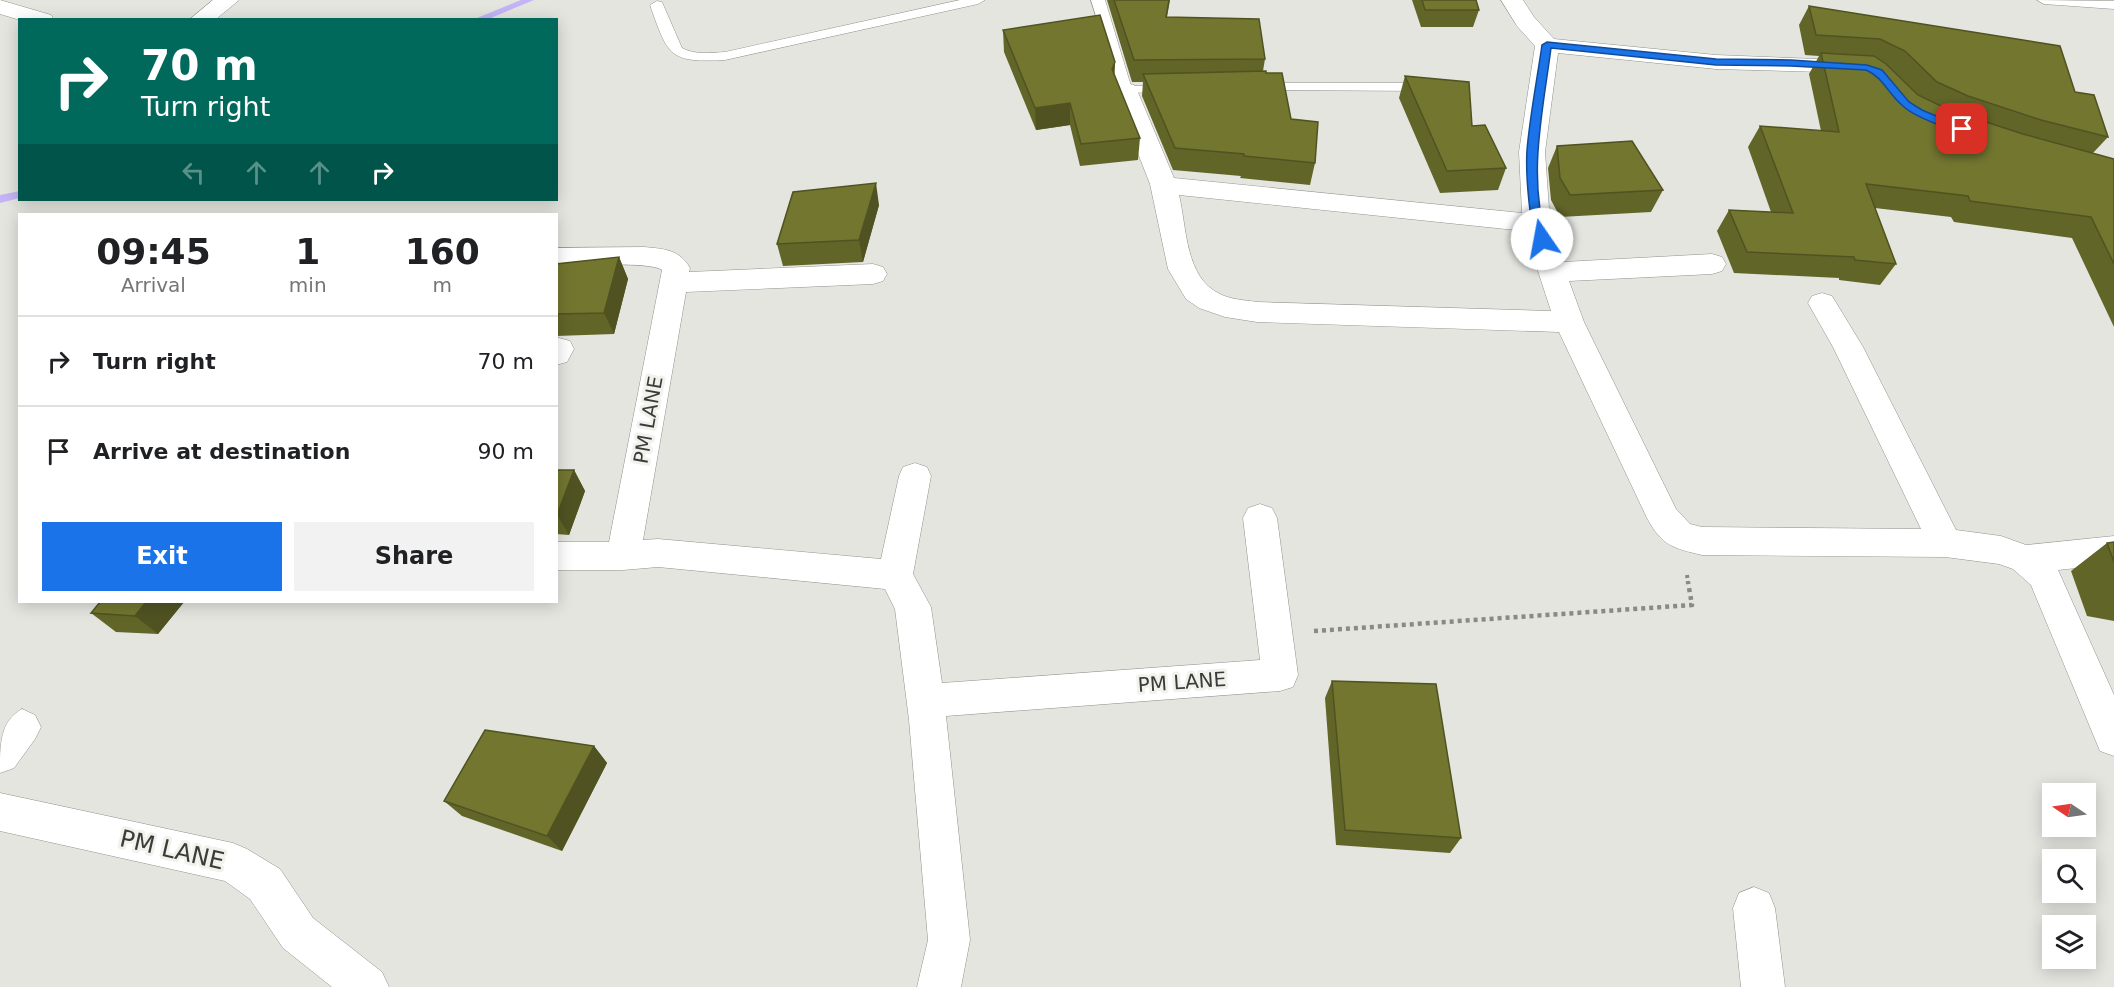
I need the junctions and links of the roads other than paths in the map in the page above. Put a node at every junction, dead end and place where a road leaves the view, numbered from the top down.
1 (228, 0) edge
2 (978, 0) edge
3 (1098, 0) edge
4 (1512, 0) edge
5 (2044, 0) edge
6 (657, 5) dead end
7 (2114, 5) edge
8 (0, 7) edge
9 (36, 18) edge
10 (203, 18) edge
11 (1547, 45) junction
12 (1883, 76) edge
13 (1241, 87) edge
14 (1183, 88) edge
15 (1445, 88) edge
16 (1125, 90) junction
17 (1163, 185) junction
18 (1536, 223) junction
19 (558, 257) edge
20 (1712, 264) dead end
21 (1552, 272) junction
22 (873, 274) dead end
23 (673, 283) junction
24 (1822, 303) dead end
25 (1569, 321) junction
26 (915, 476) dead end
27 (1260, 518) dead end
28 (1945, 543) junction
29 (2114, 550) edge
30 (558, 556) edge
31 (623, 556) junction
32 (2025, 559) junction
33 (895, 575) junction
34 (926, 701) junction
35 (2114, 738) edge
36 (0, 812) edge
37 (1754, 908) dead end
38 (367, 987) edge
39 (939, 987) edge
40 (1763, 987) edge

1 - 10 street
2 - 6 lane
3 - 16 lane
4 - 11 street
5 - 7 lane
8 - 9 street
11 - 12 street
11 - 18 street
13 - 15 lane
14 - 16 lane
16 - 17 street
17 - 18 street
17 - 25 street
18 - 21 street
19 - 23 street, PM LANE
20 - 21 street
21 - 25 street
22 - 23 street
23 - 31 street, PM LANE
24 - 28 street
25 - 28 street
26 - 33 street
27 - 34 street, PM LANE
28 - 32 street
29 - 32 street
30 - 31 street
31 - 33 street
32 - 35 street
33 - 34 street
34 - 39 street
36 - 38 street, PM LANE
37 - 40 street

